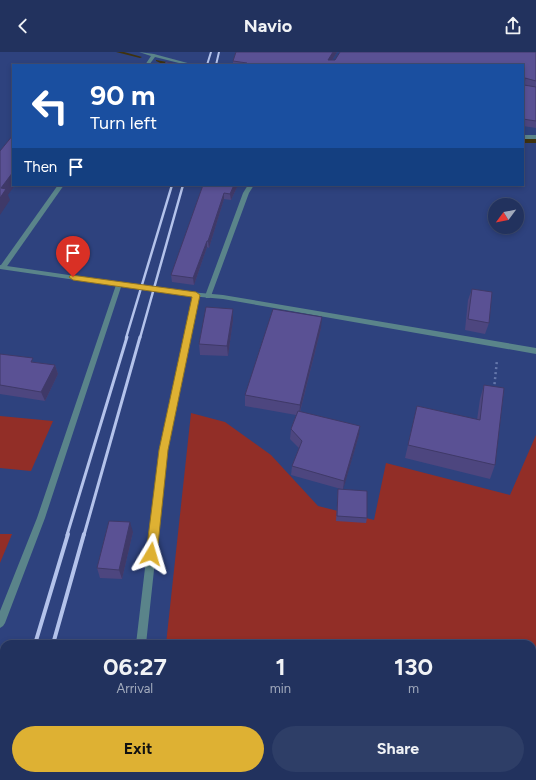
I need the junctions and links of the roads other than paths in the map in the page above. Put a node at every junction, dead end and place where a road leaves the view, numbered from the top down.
1 (141, 52) edge
2 (154, 55) junction
3 (148, 64) edge
4 (189, 64) edge
5 (524, 137) edge
6 (536, 137) edge
7 (60, 186) edge
8 (251, 186) edge
9 (1, 267) edge
10 (120, 284) junction
11 (196, 295) junction
12 (208, 296) junction
13 (536, 351) edge
14 (0, 623) edge
15 (141, 640) edge

1 - 2 street
2 - 3 street
2 - 4 street
5 - 6 street
7 - 9 street
8 - 12 street
9 - 10 street
10 - 11 street
10 - 14 street
11 - 12 street
11 - 15 street
12 - 13 street

